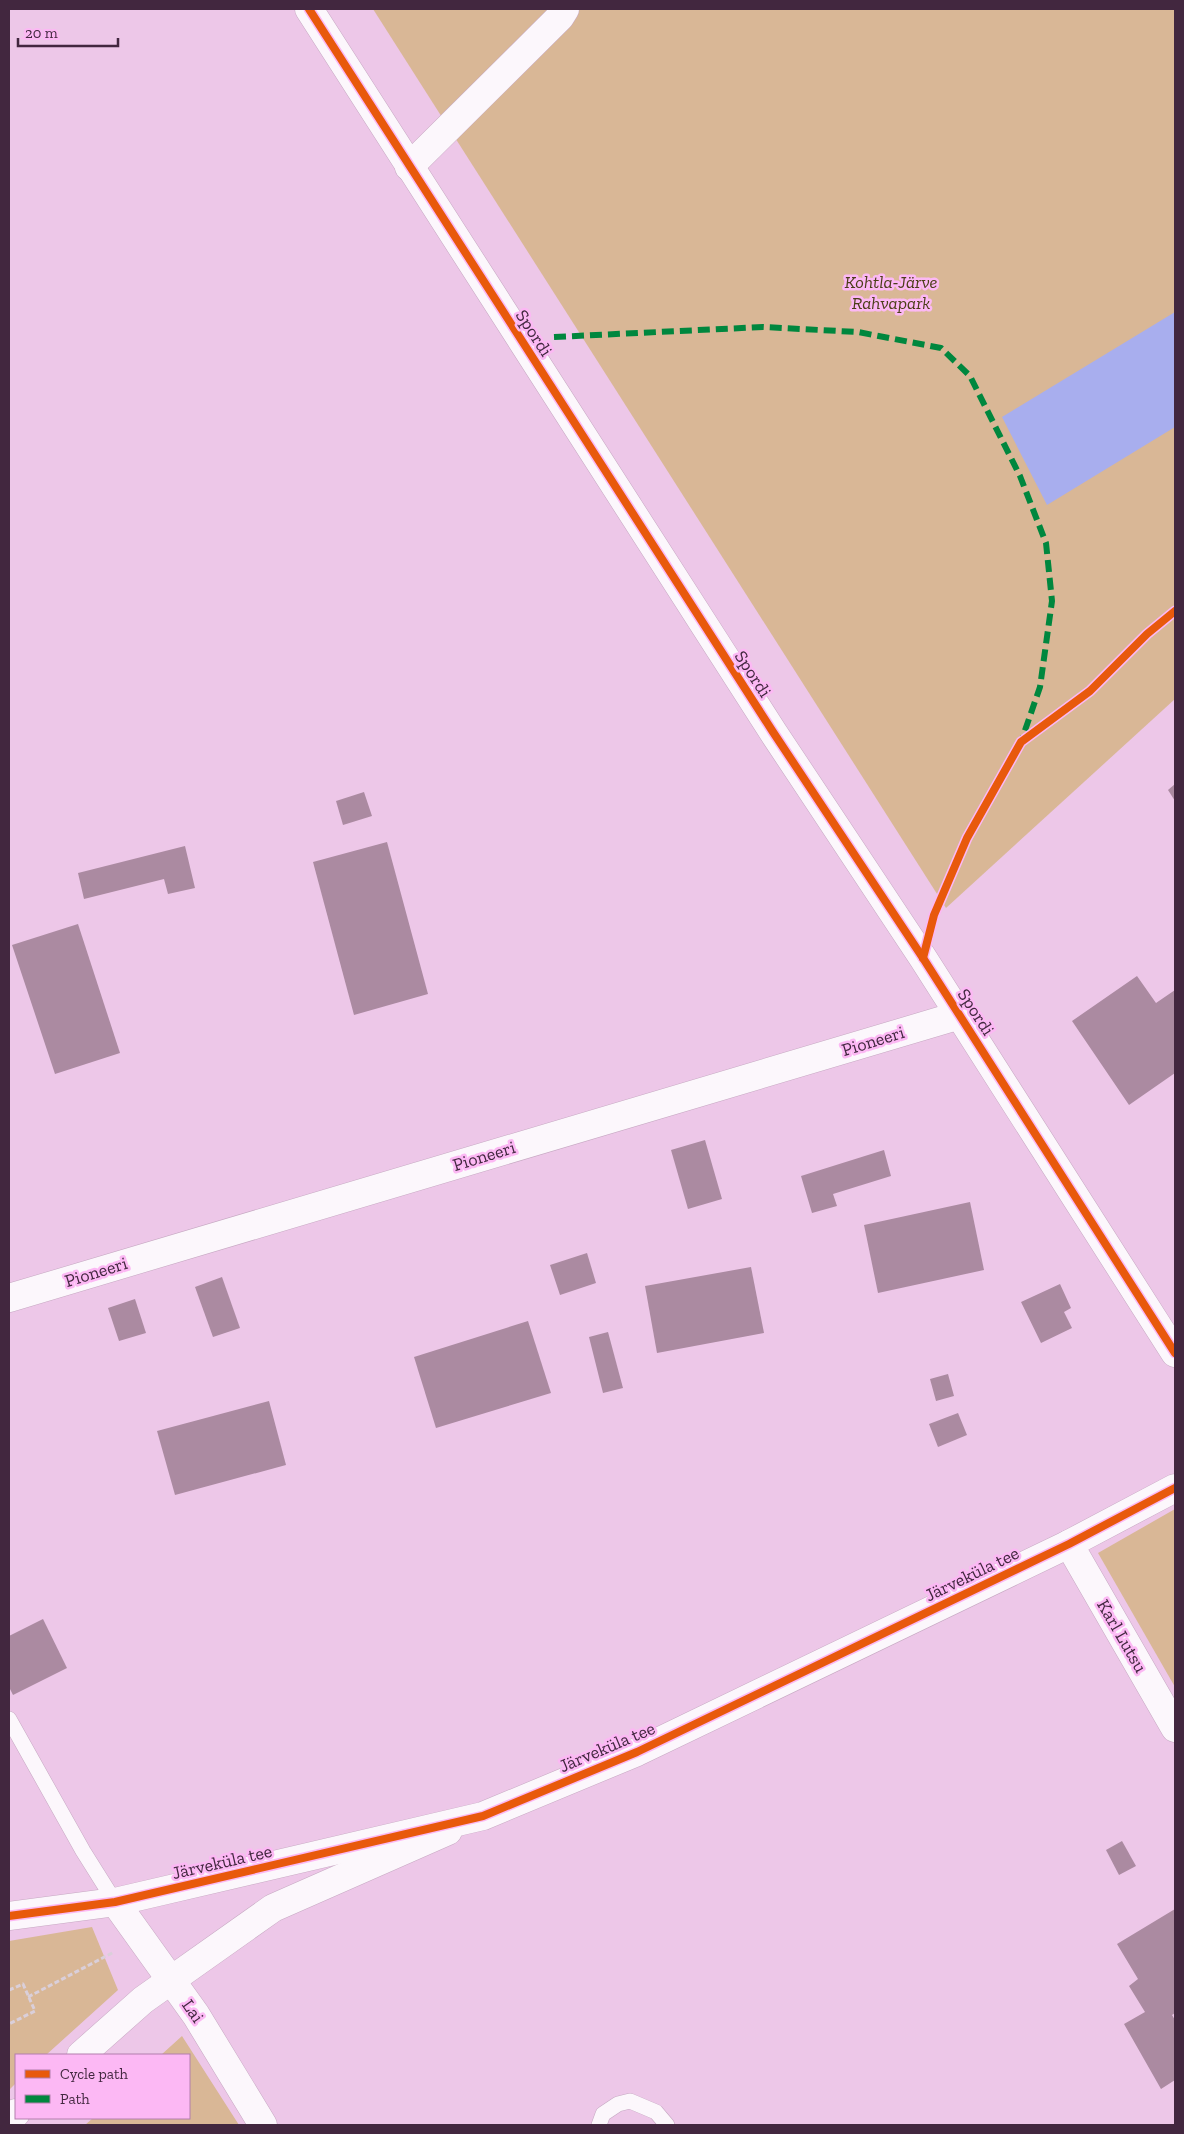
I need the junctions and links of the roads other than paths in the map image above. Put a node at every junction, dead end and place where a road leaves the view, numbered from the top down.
1 (309, 9) edge
2 (565, 9) edge
3 (408, 167) junction
4 (960, 1015) junction
5 (9, 1298) edge
6 (1175, 1353) edge
7 (1175, 1488) edge
8 (1069, 1544) junction
9 (9, 1719) edge
10 (1175, 1728) edge
11 (483, 1816) junction
12 (115, 1902) junction
13 (9, 1916) edge
14 (170, 1980) junction
15 (82, 2054) edge
16 (263, 2125) edge
17 (599, 2125) edge
18 (667, 2125) edge

1 - 3 street, Spordi
2 - 3 street
3 - 4 street, Spordi
4 - 5 street, Pioneeri
4 - 6 street, Spordi
7 - 8 street, Järveküla tee
8 - 10 street, Karl Lutsu
8 - 11 street, Järveküla tee
9 - 12 lane
11 - 12 street, Järveküla tee
11 - 14 street, Järveküla tee
12 - 13 street, Järveküla tee
12 - 14 street, Lai
14 - 15 street, Järveküla tee
14 - 16 street, Lai
17 - 18 lane

